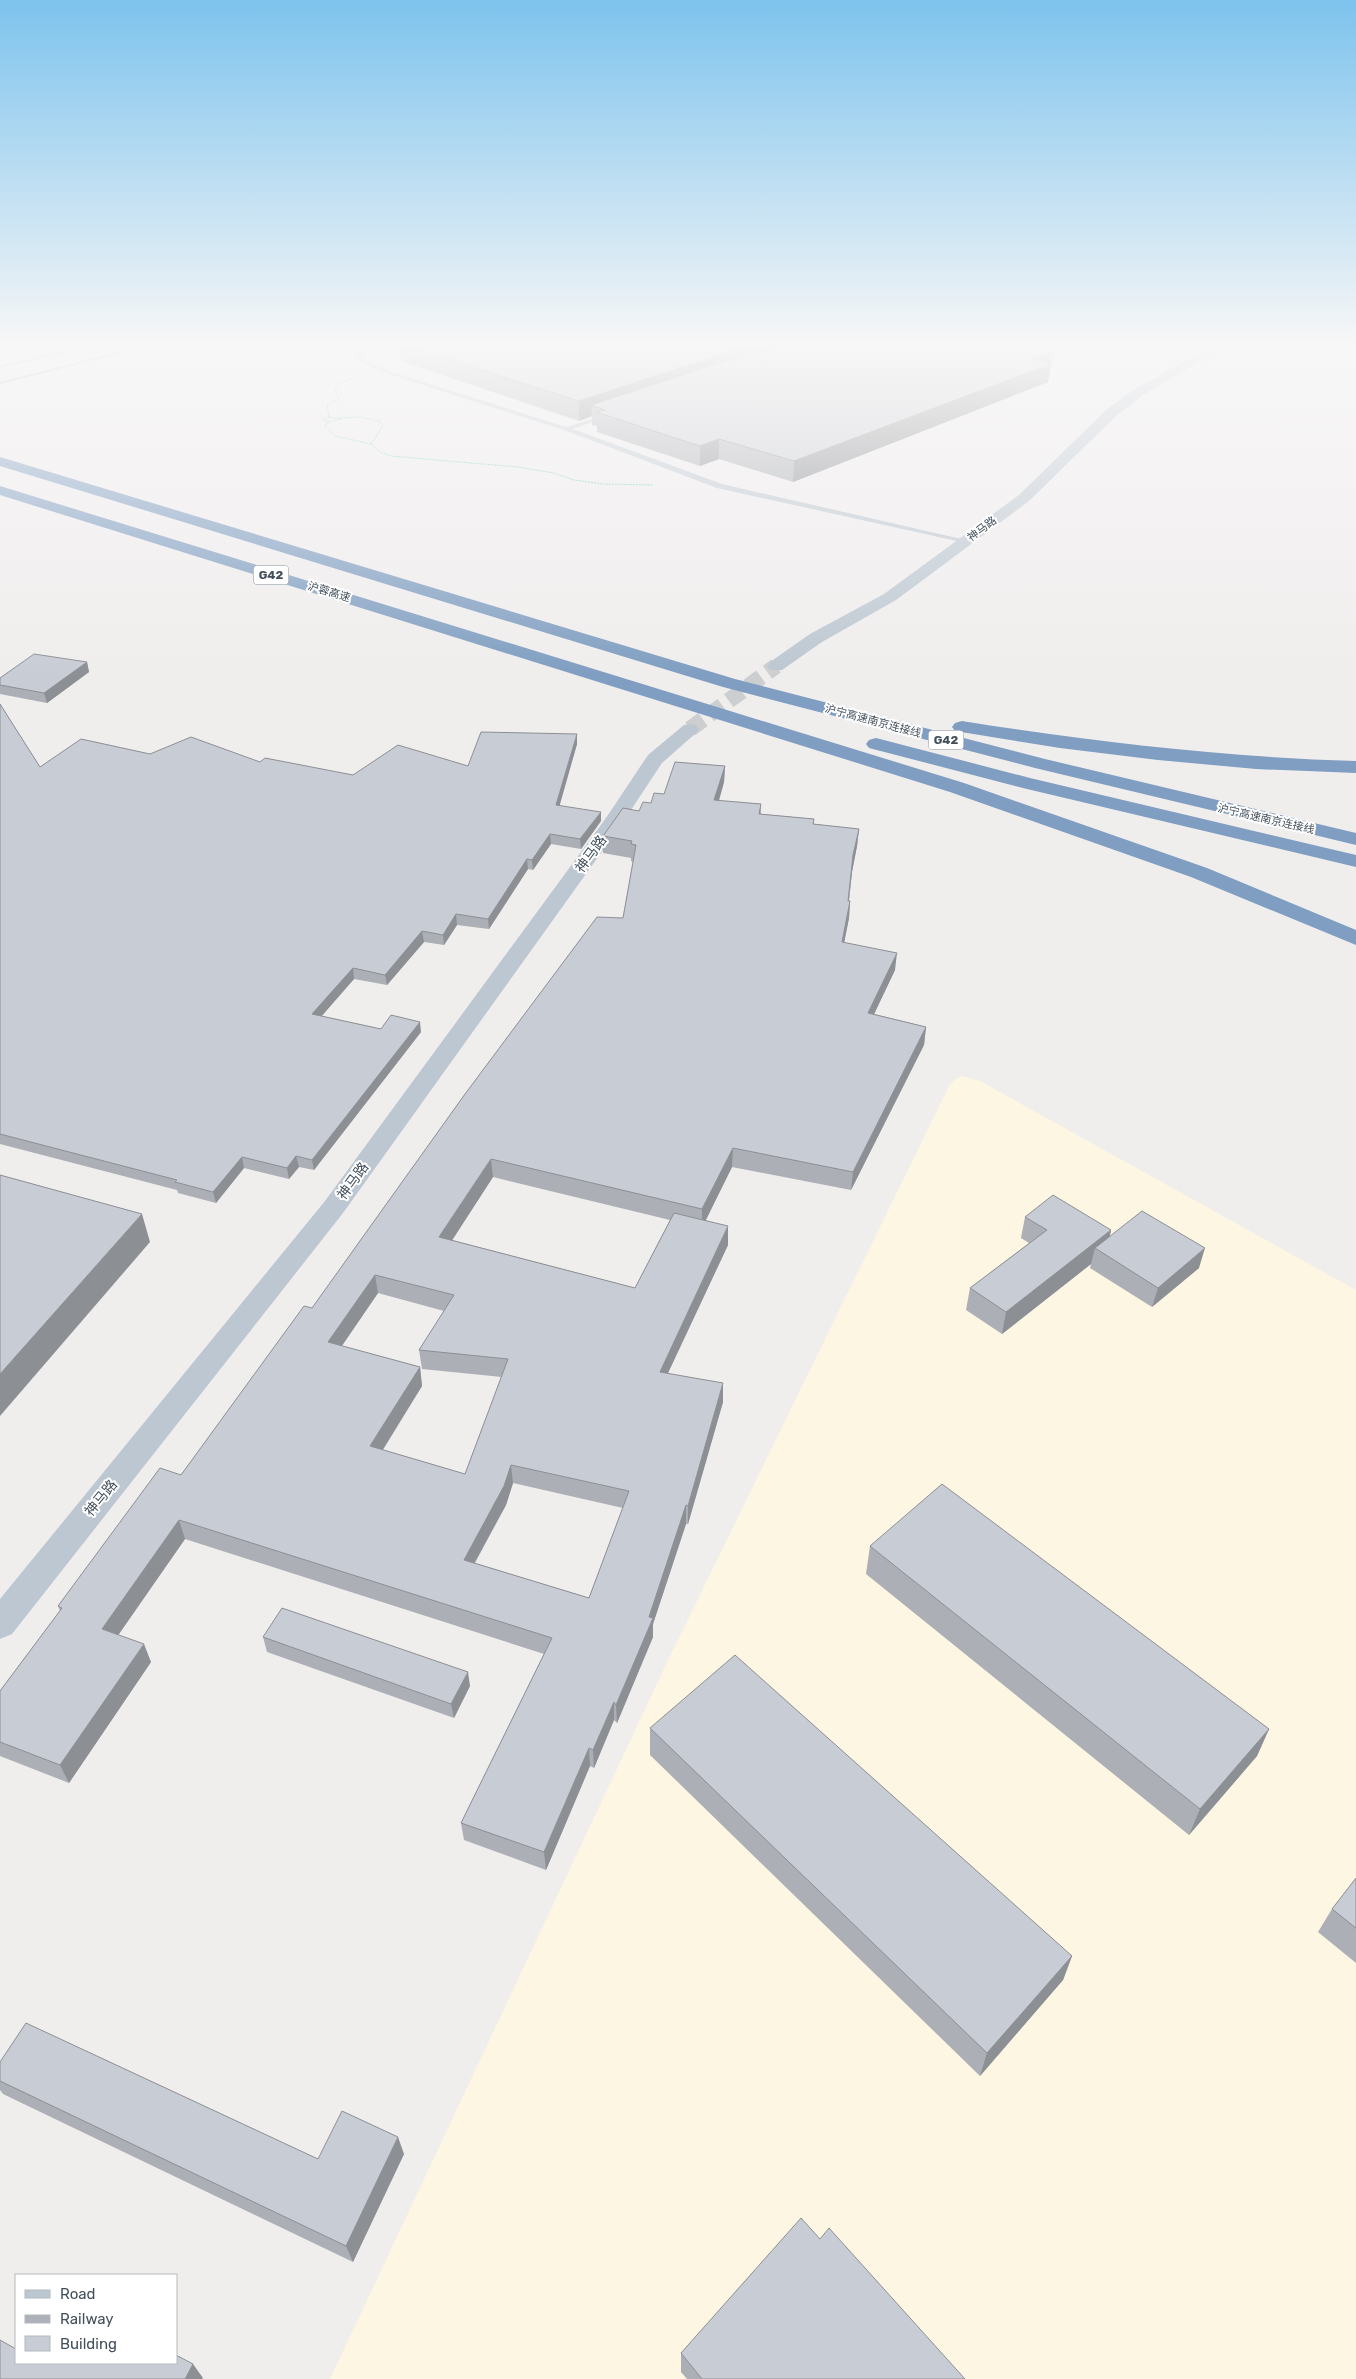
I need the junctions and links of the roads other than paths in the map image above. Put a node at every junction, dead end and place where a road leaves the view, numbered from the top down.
1 (634, 454) edge
2 (1068, 454) edge
3 (0, 461) edge
4 (0, 490) edge
5 (966, 541) junction
6 (540, 624) junction
7 (543, 658) junction
8 (776, 666) tunnel mouth
9 (690, 729) tunnel mouth
10 (1356, 768) edge
11 (1356, 839) edge
12 (1356, 861) edge
13 (1356, 938) edge
14 (0, 1624) edge

1 - 5 lane
2 - 5 street, 神马路
3 - 6 highway, G42
4 - 7 highway, 沪蓉高速 / G42
5 - 8 street, 神马路
6 - 10 highway, G42
6 - 11 highway, 沪宁高速南京连接线 / G42
7 - 12 highway, 沪宁高速南京连接线 / G42
7 - 13 highway, G42
9 - 14 street, 神马路

